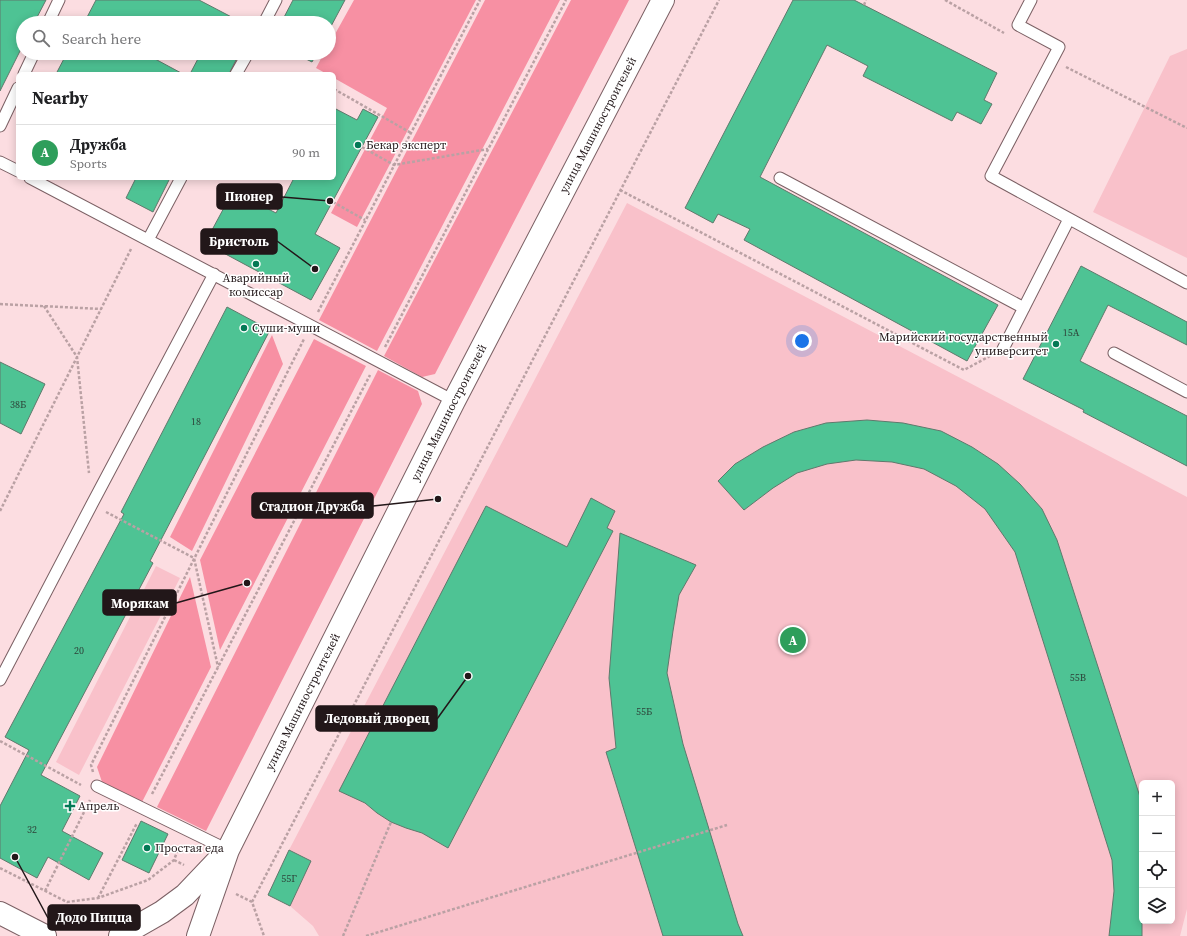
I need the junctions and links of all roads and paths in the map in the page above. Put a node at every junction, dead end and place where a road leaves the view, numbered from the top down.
1 (59, 0) edge
2 (276, 0) edge
3 (480, 0) edge
4 (566, 0) edge
5 (664, 0) edge
6 (719, 0) edge
7 (866, 0) edge
8 (945, 0) edge
9 (1031, 0) edge
10 (864, 5) dead end
11 (51, 16) edge
12 (268, 16) edge
13 (1005, 34) dead end
14 (31, 60) edge
15 (244, 60) edge
16 (1052, 60) junction
17 (25, 72) edge
18 (237, 72) edge
19 (336, 90) edge
20 (16, 92) edge
21 (0, 126) edge
22 (1187, 128) edge
23 (411, 133) junction
24 (362, 148) dead end
25 (488, 149) junction
26 (0, 162) edge
27 (394, 165) junction
28 (16, 171) edge
29 (780, 178) dead end
30 (34, 180) edge
31 (180, 180) edge
32 (620, 190) junction
33 (333, 202) dead end
34 (1069, 219) junction
35 (366, 220) junction
36 (143, 237) junction
37 (214, 274) junction
38 (1187, 283) edge
39 (0, 304) edge
40 (44, 306) junction
41 (1024, 308) junction
42 (101, 309) junction
43 (311, 325) junction
44 (1003, 349) joint
45 (1114, 353) dead end
46 (77, 357) junction
47 (377, 361) junction
48 (1187, 392) edge
49 (454, 401) junction
50 (92, 504) junction
51 (0, 511) edge
52 (194, 558) junction
53 (218, 667) junction
54 (0, 680) edge
55 (0, 741) edge
56 (96, 789) junction
57 (144, 809) junction
58 (391, 822) dead end
59 (727, 825) dead end
60 (186, 829) junction
61 (228, 850) junction
62 (174, 860) junction
63 (185, 866) dead end
64 (0, 868) edge
65 (45, 891) junction
66 (234, 892) dead end
67 (98, 898) junction
68 (252, 902) junction
69 (5, 916) edge
70 (23, 936) edge
71 (45, 936) edge
72 (120, 936) edge
73 (198, 936) edge
74 (264, 936) edge
75 (343, 936) edge
76 (366, 936) edge

1 - 11 lane
2 - 12 lane
3 - 23 path
4 - 25 path
5 - 49 main road, улица Машиностроителей
6 - 32 path
7 - 10 path
8 - 13 path
9 - 16 lane
14 - 17 lane
15 - 18 lane
16 - 22 path
16 - 34 lane
19 - 23 path
20 - 21 lane
23 - 27 path
24 - 27 path
25 - 27 path
25 - 47 path
26 - 28 lane
27 - 35 path
29 - 41 lane
30 - 36 lane
31 - 36 lane
32 - 44 path
32 - 68 path
33 - 35 path
34 - 38 lane
34 - 41 lane
35 - 43 path
36 - 37 lane
36 - 42 path
37 - 43 lane
37 - 50 lane
39 - 40 path
40 - 42 path
40 - 46 path
41 - 44 lane
42 - 46 path
43 - 47 lane
43 - 52 path
45 - 48 lane
46 - 50 path
46 - 51 path
47 - 49 lane
47 - 53 path
49 - 61 main road, улица Машиностроителей
50 - 52 path
50 - 54 lane
52 - 53 path
52 - 56 path
53 - 57 path
55 - 56 path
56 - 57 lane
56 - 65 path
57 - 60 lane
57 - 67 path
58 - 75 path
59 - 76 path
60 - 61 lane
60 - 62 path
61 - 72 main road, улица Машиностроителей
61 - 73 main road, улица Машиностроителей
62 - 63 path
62 - 67 path
64 - 65 path
65 - 67 path
66 - 68 path
68 - 74 path
69 - 70 main road
69 - 71 main road

